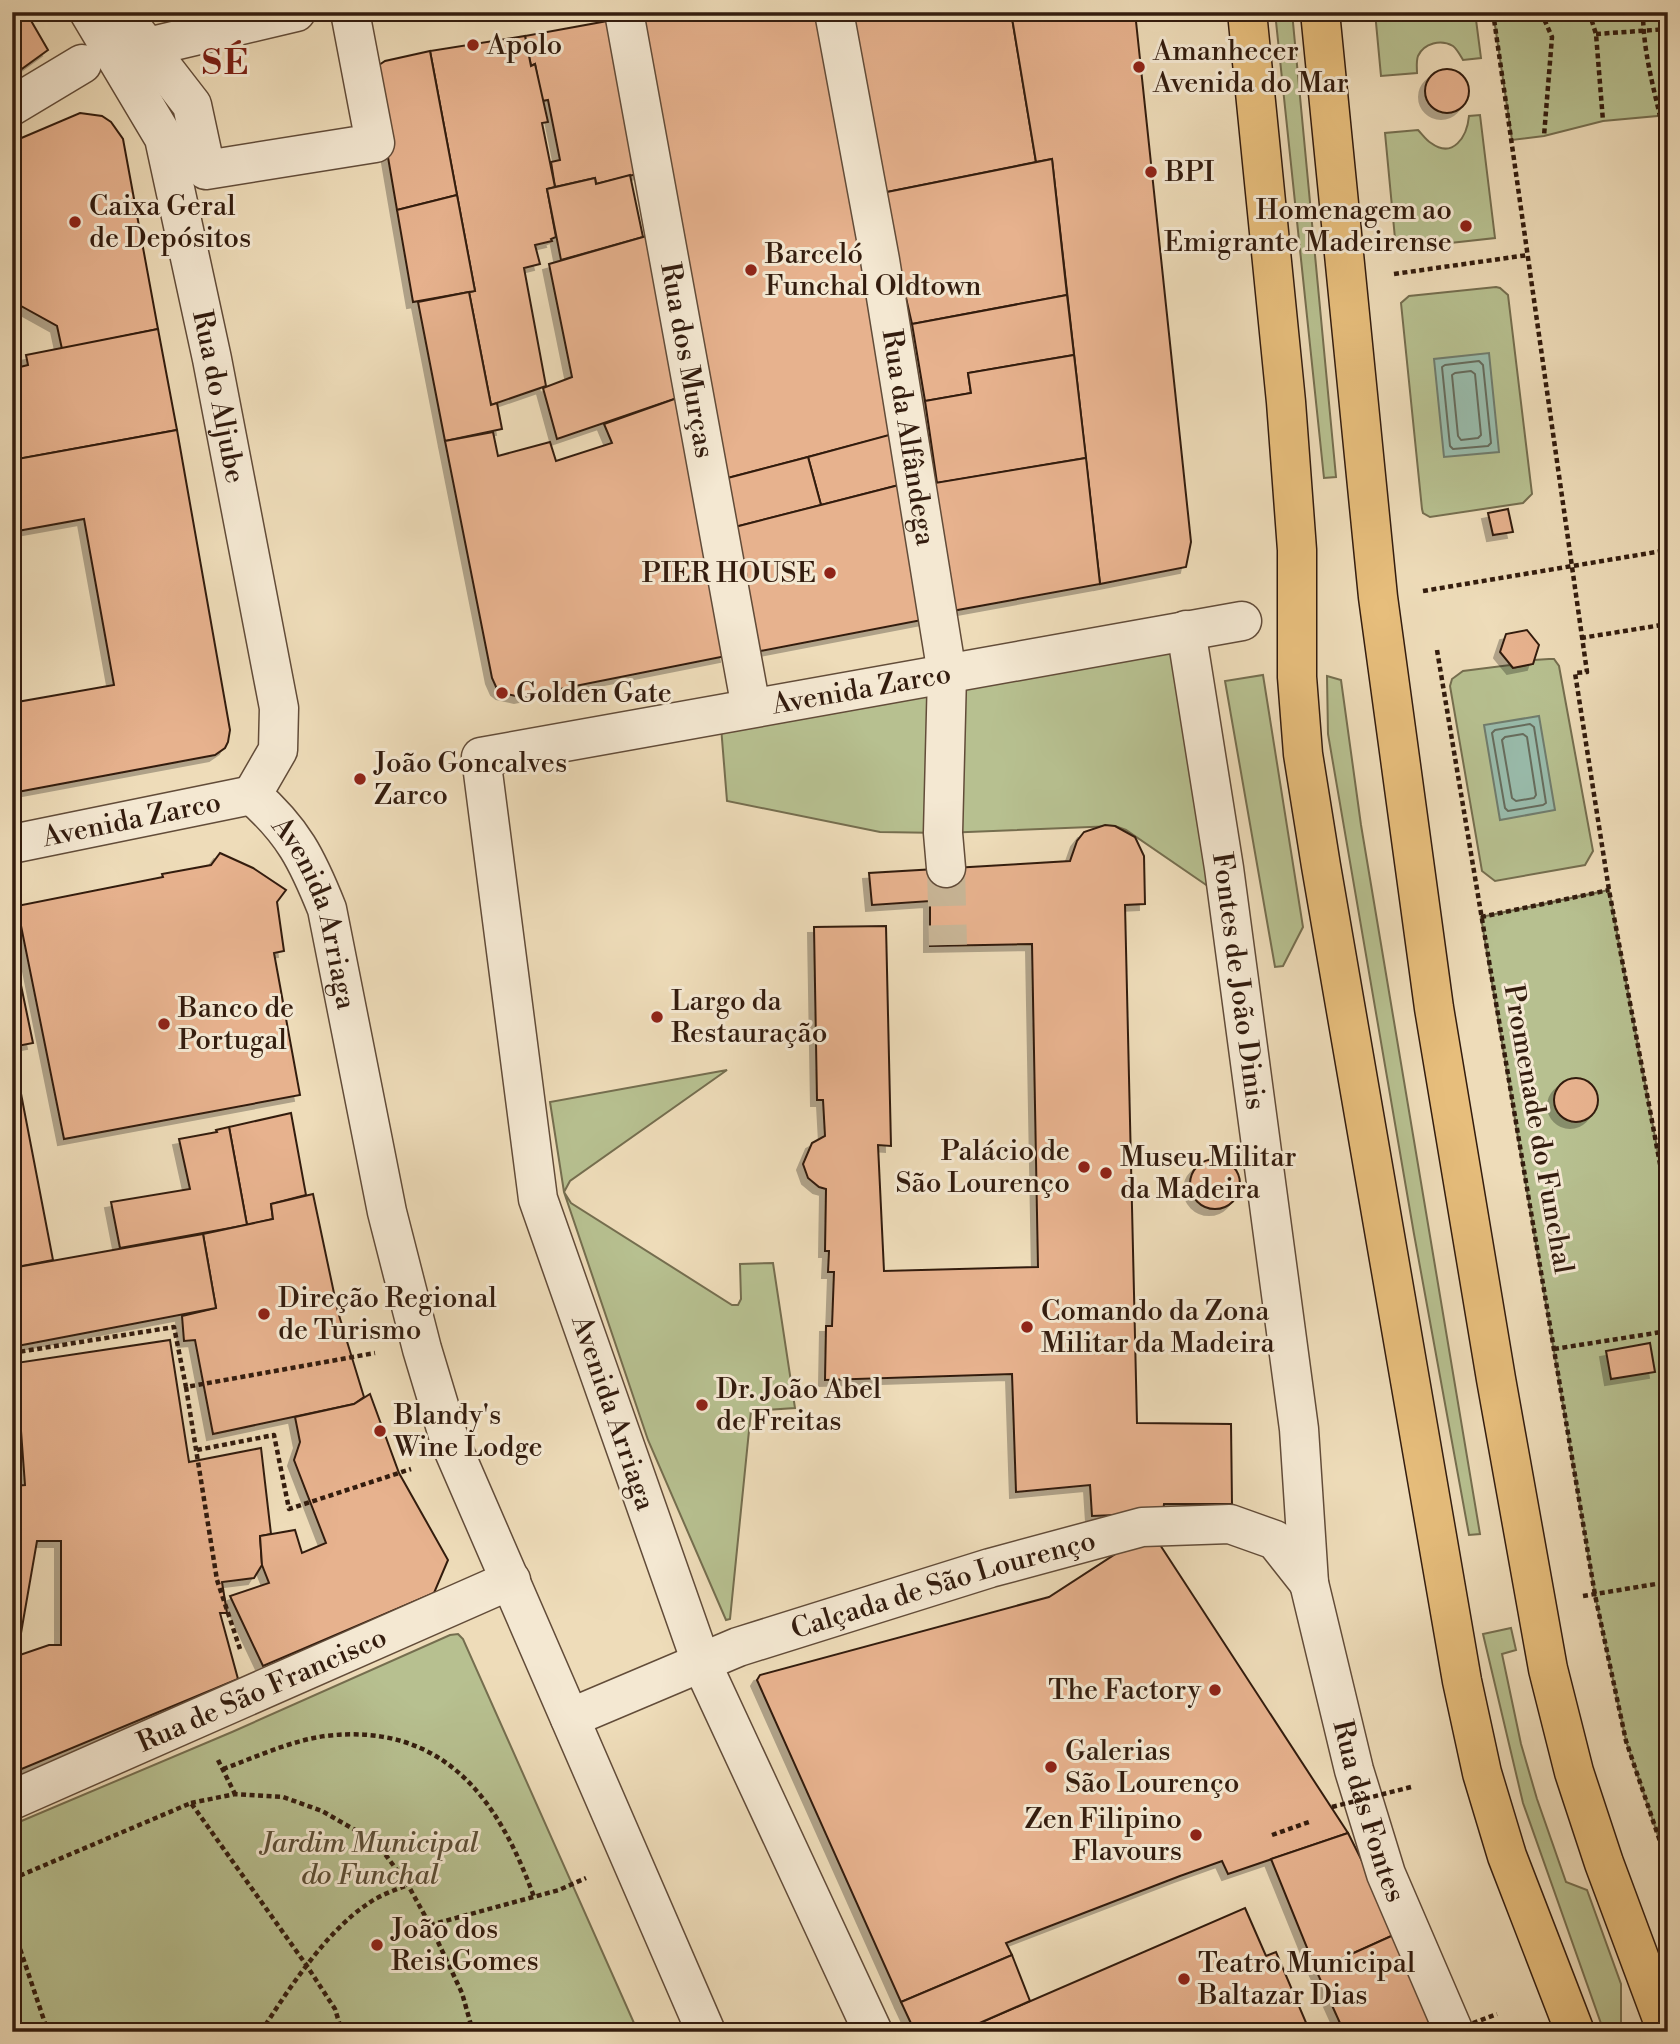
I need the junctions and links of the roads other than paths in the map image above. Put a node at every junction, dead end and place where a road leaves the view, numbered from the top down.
1 (89, 12) edge
2 (120, 12) edge
3 (296, 12) edge
4 (351, 12) edge
5 (624, 12) edge
6 (834, 12) edge
7 (1247, 12) edge
8 (1320, 12) edge
9 (251, 18) edge
10 (148, 47) junction
11 (82, 64) dead end
12 (12, 106) edge
13 (1242, 621) dead end
14 (1186, 630) junction
15 (947, 674) junction
16 (751, 708) junction
17 (481, 757) joint
18 (252, 795) junction
19 (12, 844) edge
20 (946, 868) tunnel mouth
21 (511, 1580) junction
22 (1309, 1583) junction
23 (701, 1662) junction
24 (570, 1718) junction
25 (12, 1800) edge
26 (706, 2032) edge
27 (873, 2032) edge
28 (1451, 2032) edge
29 (1575, 2032) edge
30 (1667, 2032) edge

1 - 18 street, Rua do Aljube
2 - 10 street
3 - 9 street
4 - 10 street
5 - 16 street, Rua dos Murças
6 - 15 street, Rua da Alfândega
7 - 29 main road
8 - 30 main road
9 - 10 street
11 - 12 street
13 - 14 street, Avenida Zarco
14 - 15 street, Avenida Zarco
14 - 22 street, Fontes de João Dinis
15 - 16 street, Avenida Zarco
15 - 20 street, Rua da Alfândega
16 - 17 street, Avenida Zarco
17 - 23 street, Avenida Arriaga
18 - 19 street, Avenida Zarco
18 - 21 street, Avenida Arriaga
21 - 24 street, Avenida Arriaga
21 - 25 street, Rua de São Francisco
22 - 23 street, Calçada de São Lourenço
22 - 28 street, Rua das Fontes
23 - 24 street, Calçada de São Lourenço
23 - 27 street, Avenida Arriaga
24 - 26 street, Avenida Arriaga

